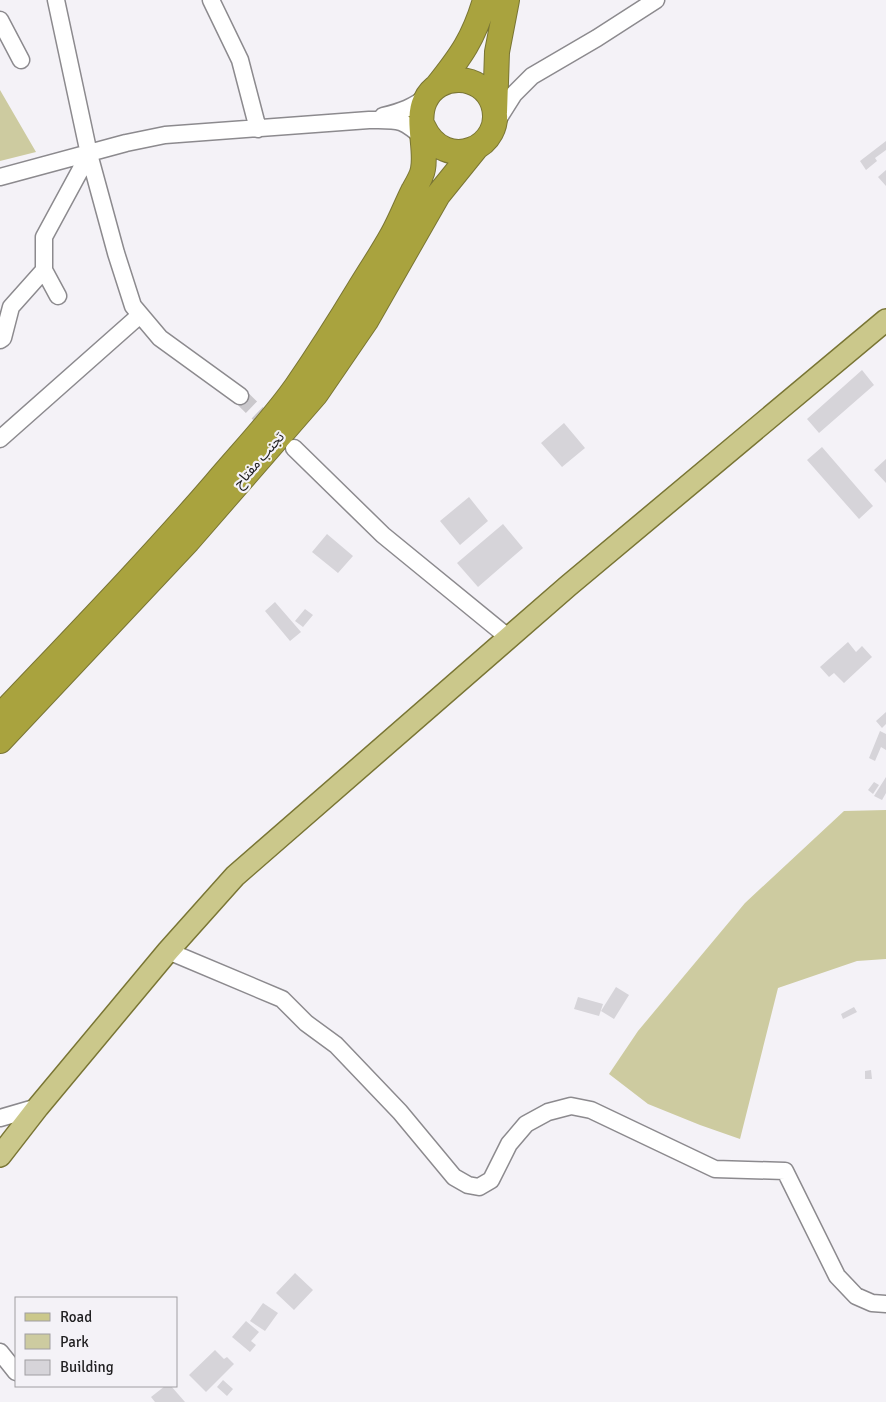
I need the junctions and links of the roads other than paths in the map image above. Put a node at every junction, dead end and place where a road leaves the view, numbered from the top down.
1 (56, 0) edge
2 (211, 0) edge
3 (485, 0) edge
4 (507, 0) edge
5 (656, 0) edge
6 (0, 20) edge
7 (21, 60) dead end
8 (496, 76) junction
9 (532, 76) junction
10 (441, 87) junction
11 (369, 120) junction
12 (494, 123) junction
13 (258, 129) junction
14 (427, 136) junction
15 (476, 148) junction
16 (89, 154) junction
17 (0, 178) edge
18 (44, 270) junction
19 (58, 296) dead end
20 (140, 315) junction
21 (886, 320) edge
22 (0, 340) edge
23 (240, 396) tunnel mouth
24 (0, 439) edge
25 (294, 448) dead end
26 (509, 638) junction
27 (0, 716) edge
28 (0, 741) edge
29 (168, 951) junction
30 (38, 1107) junction
31 (0, 1118) edge
32 (0, 1156) edge
33 (886, 1304) edge
34 (0, 1352) edge
35 (15, 1371) edge

1 - 16 street
2 - 13 street
3 - 10 highway
4 - 8 highway
5 - 9 street
6 - 7 street
8 - 9 street
8 - 10 street
8 - 12 highway
9 - 12 street
10 - 11 street
10 - 12 highway
10 - 14 highway
11 - 13 street
11 - 14 street
12 - 15 highway
13 - 16 street
14 - 15 highway
14 - 27 highway, تجنب مفتاح
15 - 28 highway, تجنب مفتاح
16 - 17 street
16 - 18 street
16 - 20 street
18 - 19 street
18 - 22 street
20 - 23 street
20 - 24 street
21 - 26 main road
25 - 26 street
26 - 29 main road
29 - 30 main road
29 - 33 street
30 - 31 street
30 - 32 main road
34 - 35 street

